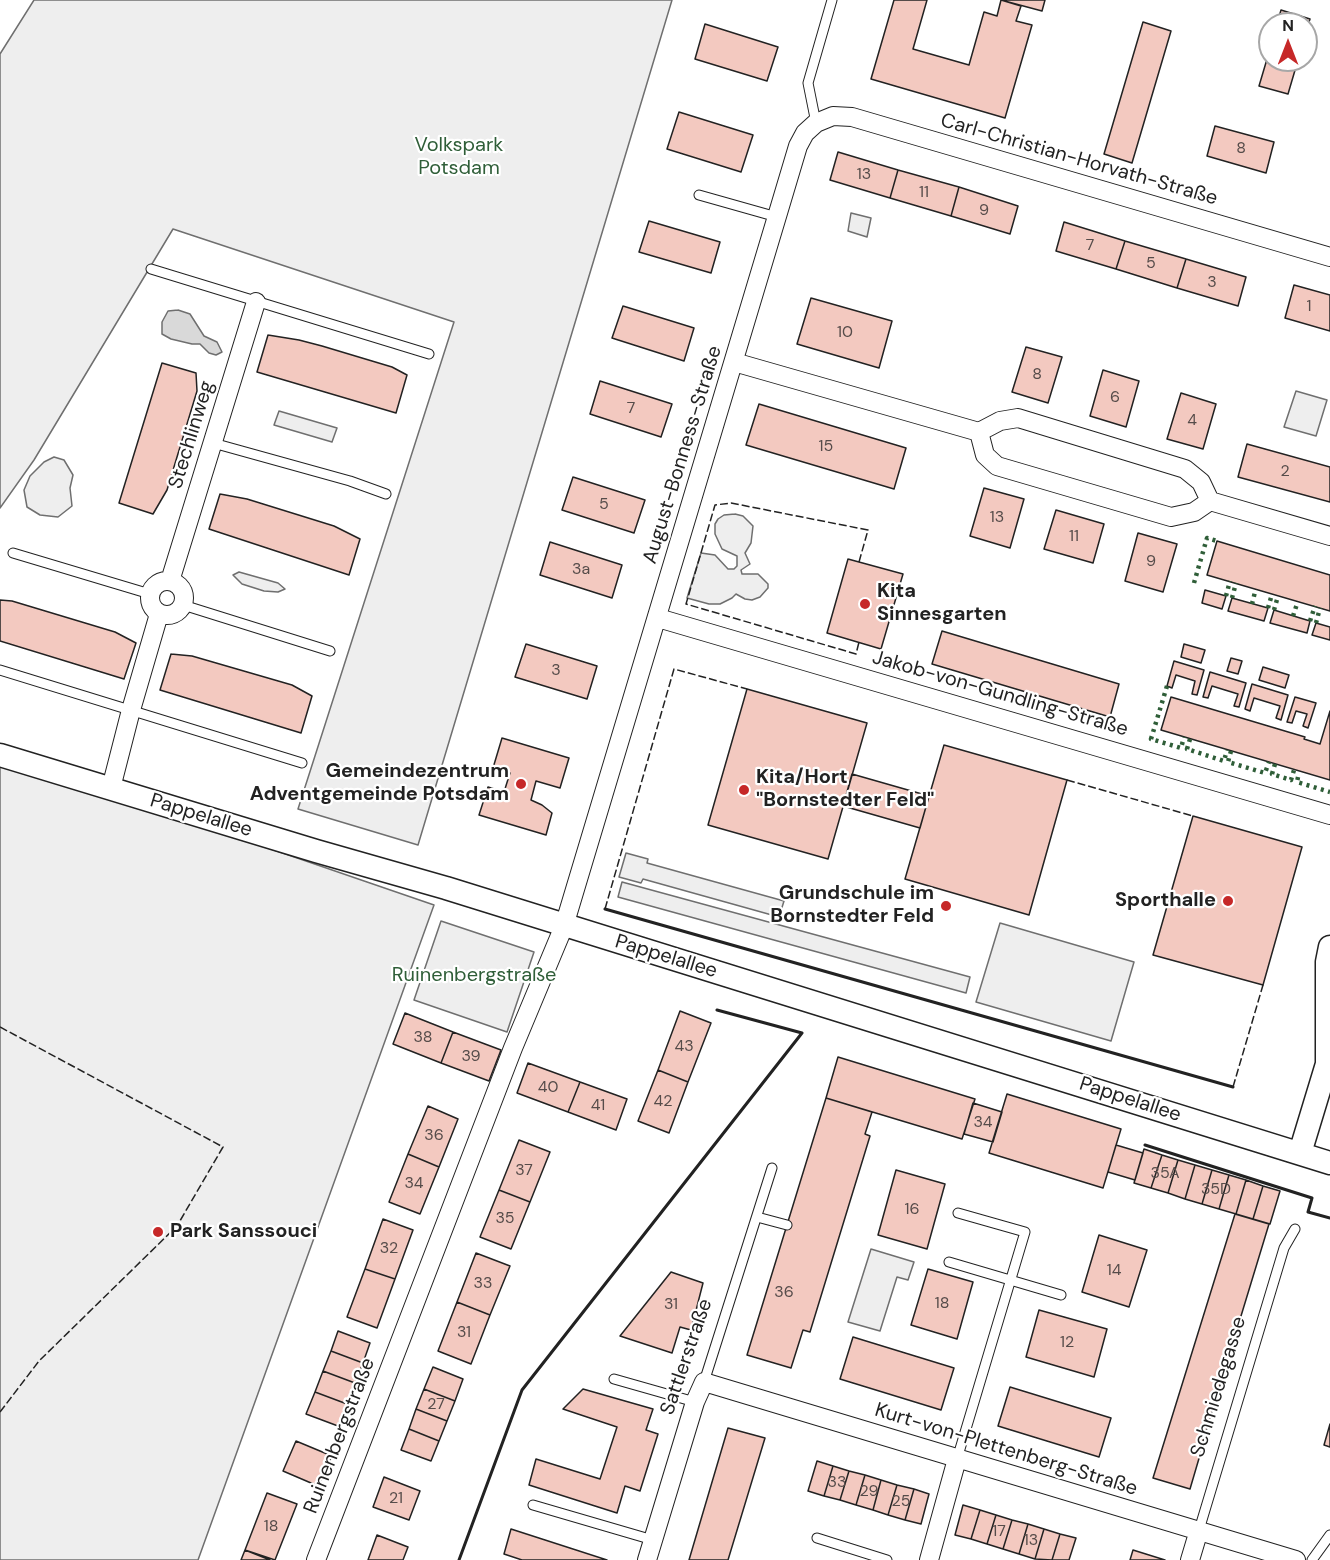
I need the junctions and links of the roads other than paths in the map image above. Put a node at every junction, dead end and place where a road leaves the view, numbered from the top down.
1 (832, 0) edge
2 (816, 123) junction
3 (699, 195) dead end
4 (777, 217) junction
5 (1330, 257) edge
6 (151, 269) dead end
7 (256, 302) junction
8 (429, 354) dead end
9 (734, 362) junction
10 (979, 432) junction
11 (213, 443) junction
12 (386, 494) dead end
13 (1210, 501) junction
14 (1330, 536) edge
15 (13, 553) dead end
16 (170, 581) junction
17 (150, 594) junction
18 (183, 605) junction
19 (159, 614) junction
20 (658, 618) junction
21 (330, 651) dead end
22 (0, 670) edge
23 (130, 710) junction
24 (0, 755) edge
25 (302, 763) dead end
26 (111, 788) junction
27 (1330, 815) edge
28 (564, 926) junction
29 (1330, 947) edge
30 (1300, 1153) junction
31 (1330, 1163) edge
32 (772, 1168) dead end
33 (958, 1213) dead end
34 (757, 1217) junction
35 (787, 1225) dead end
36 (1295, 1229) dead end
37 (949, 1262) dead end
38 (1011, 1281) junction
39 (1061, 1295) dead end
40 (614, 1379) dead end
41 (704, 1382) junction
42 (695, 1402) junction
43 (957, 1459) junction
44 (533, 1505) dead end
45 (1199, 1530) junction
46 (1330, 1535) edge
47 (817, 1538) dead end
48 (653, 1540) junction
49 (316, 1560) edge
50 (647, 1560) edge
51 (887, 1560) edge
52 (929, 1560) edge
53 (1190, 1560) edge
54 (1296, 1560) edge
55 (1312, 1560) edge

1 - 2 lane
2 - 4 street, August-Bonness-Straße
2 - 5 street, Carl-Christian-Horvath-Straße
3 - 4 lane
4 - 9 street, August-Bonness-Straße
6 - 7 lane
7 - 8 lane
7 - 11 street, Stechlinweg
9 - 10 street
9 - 20 street, August-Bonness-Straße
10 - 13 street
10 - 13 street
11 - 12 lane
11 - 16 street, Stechlinweg
13 - 14 street
15 - 17 lane
16 - 17 street
16 - 18 street
17 - 19 street
18 - 19 street
18 - 21 lane
19 - 23 street
20 - 27 street, Jakob-von-Gundling-Straße
20 - 28 street, August-Bonness-Straße
22 - 23 lane
23 - 25 lane
23 - 26 street
24 - 26 street, Pappelallee
26 - 28 street, Pappelallee
28 - 30 street, Pappelallee
28 - 49 street, Ruinenbergstraße
29 - 30 street
30 - 31 street, Pappelallee
32 - 34 lane, Sattlerstraße
33 - 38 lane
34 - 35 lane
34 - 41 lane, Sattlerstraße
36 - 45 lane, Schmiedegasse
37 - 38 lane
38 - 39 lane
38 - 43 lane
40 - 42 lane
41 - 42 street, Sattlerstraße
41 - 43 street, Kurt-von-Plettenberg-Straße
42 - 48 street, Sattlerstraße
43 - 45 street, Kurt-von-Plettenberg-Straße
43 - 52 street
44 - 48 lane
45 - 53 street, Schmiedegasse
45 - 54 street, Kurt-von-Plettenberg-Straße
46 - 55 lane
47 - 51 lane
48 - 50 street, Sattlerstraße

